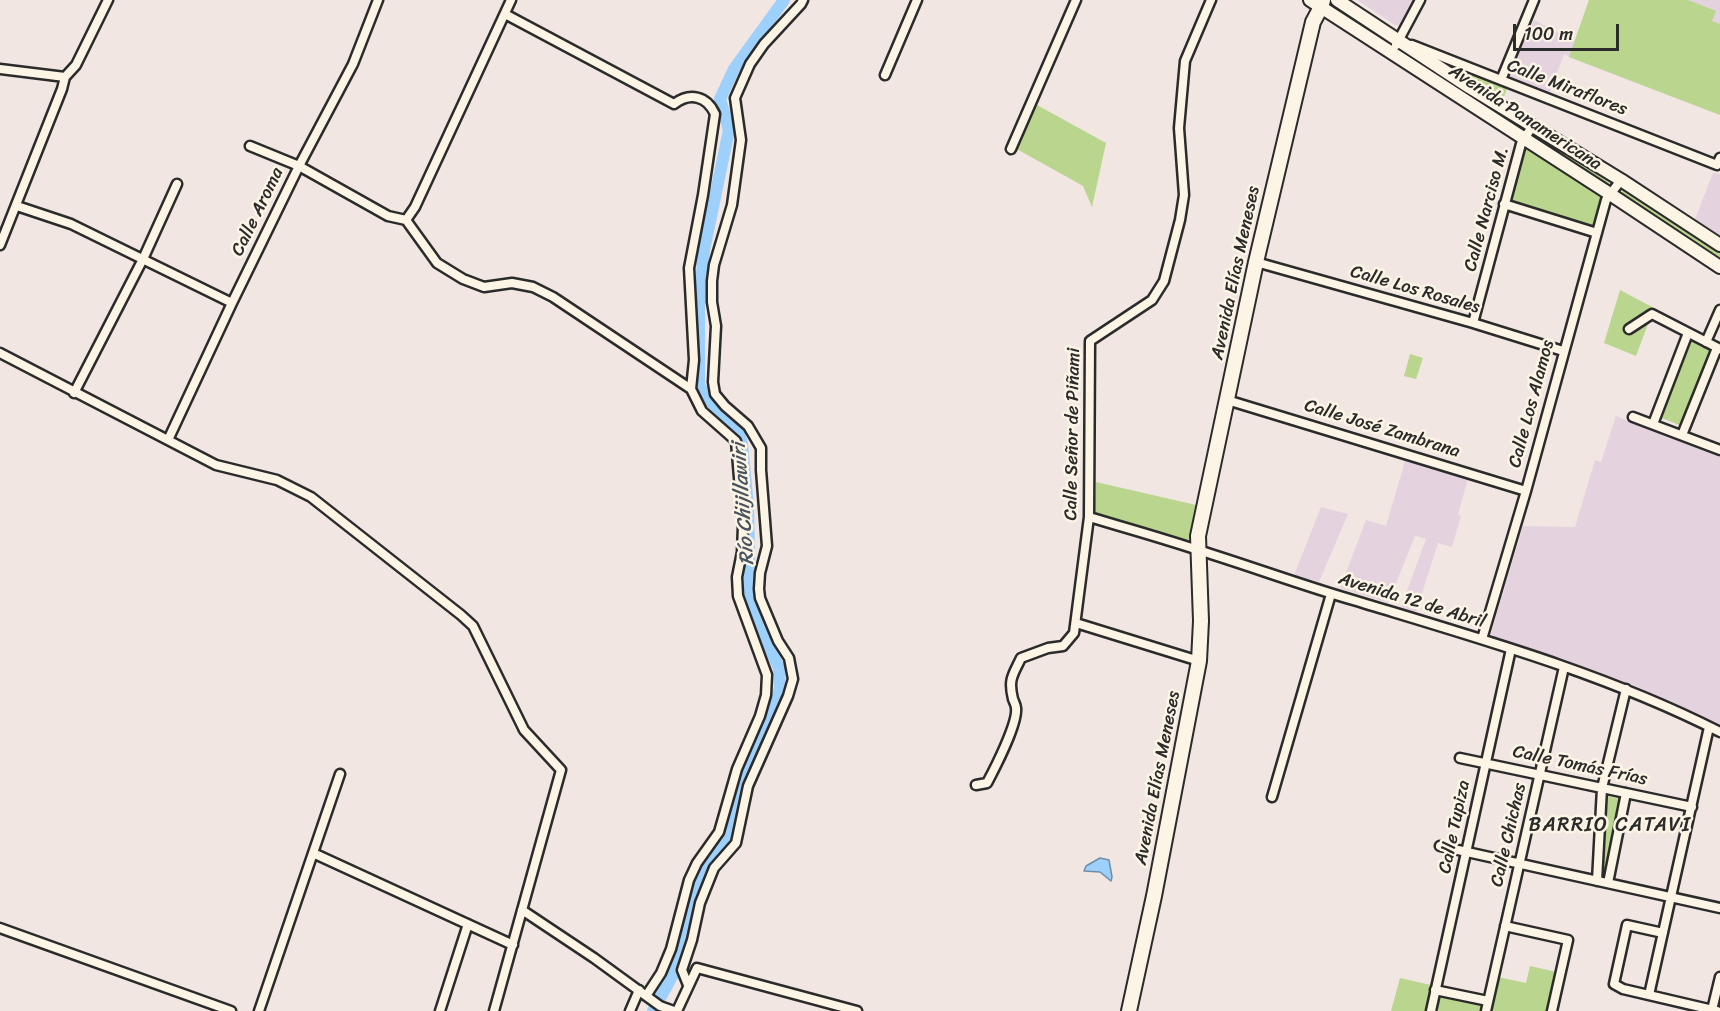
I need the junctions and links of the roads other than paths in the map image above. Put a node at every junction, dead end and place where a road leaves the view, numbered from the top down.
1 (108, 0) edge
2 (378, 0) edge
3 (511, 0) edge
4 (803, 0) edge
5 (917, 0) edge
6 (1076, 0) edge
7 (1211, 0) edge
8 (1336, 0) edge
9 (1420, 0) edge
10 (1534, 0) edge
11 (1318, 2) edge
12 (505, 14) junction
13 (1399, 40) junction
14 (1391, 53) junction
15 (0, 69) edge
16 (885, 75) dead end
17 (64, 76) junction
18 (1501, 80) junction
19 (1533, 125) junction
20 (1524, 139) junction
21 (250, 146) dead end
22 (1011, 149) dead end
23 (1720, 158) edge
24 (299, 166) junction
25 (1621, 180) junction
26 (177, 184) dead end
27 (1610, 194) junction
28 (1504, 204) junction
29 (17, 206) junction
30 (406, 220) junction
31 (3, 231) edge
32 (1597, 233) junction
33 (0, 245) edge
34 (1720, 245) edge
35 (143, 259) junction
36 (1261, 263) junction
37 (1720, 267) edge
38 (232, 303) junction
39 (1720, 310) edge
40 (1473, 323) junction
41 (1629, 329) dead end
42 (1688, 333) junction
43 (1706, 342) junction
44 (1718, 348) edge
45 (1563, 351) junction
46 (0, 353) edge
47 (691, 389) junction
48 (74, 393) junction
49 (1231, 401) junction
50 (1633, 417) dead end
51 (1653, 424) junction
52 (1682, 435) junction
53 (168, 440) junction
54 (1720, 450) edge
55 (1526, 491) junction
56 (1089, 517) junction
57 (1199, 550) junction
58 (1331, 594) junction
59 (1076, 623) junction
60 (1482, 639) junction
61 (1510, 649) junction
62 (1199, 661) junction
63 (1564, 667) junction
64 (1626, 689) junction
65 (1709, 727) junction
66 (1720, 732) edge
67 (1460, 758) dead end
68 (1486, 763) junction
69 (340, 774) dead end
70 (1539, 774) junction
71 (976, 785) dead end
72 (1602, 788) junction
73 (1626, 793) junction
74 (1272, 797) dead end
75 (1692, 807) junction
76 (1440, 846) dead end
77 (1466, 852) junction
78 (313, 853) junction
79 (1519, 864) junction
80 (1597, 880) junction
81 (1608, 883) junction
82 (1672, 897) junction
83 (1720, 908) edge
84 (522, 910) junction
85 (468, 924) junction
86 (1505, 926) junction
87 (0, 928) edge
88 (1663, 933) junction
89 (513, 945) junction
90 (1720, 977) edge
91 (688, 985) junction
92 (639, 990) junction
93 (1436, 990) junction
94 (1649, 995) junction
95 (649, 998) junction
96 (1488, 1001) junction
97 (840, 1008) edge
98 (1715, 1010) edge
99 (231, 1011) edge
100 (259, 1011) edge
101 (440, 1011) edge
102 (494, 1011) edge
103 (630, 1011) edge
104 (675, 1011) edge
105 (857, 1011) edge
106 (1130, 1011) edge
107 (1431, 1011) edge
108 (1486, 1011) edge
109 (1552, 1011) edge

1 - 17 street
2 - 24 street, Calle Aroma
3 - 12 street
4 - 91 street
5 - 16 street
6 - 22 street
7 - 56 street, Calle Señor de Piñami
8 - 13 main road, Avenida Panamericana
9 - 13 street
10 - 18 street
11 - 14 main road, Avenida Panamericana
11 - 36 main road, Avenida Elías Meneses
12 - 30 street
12 - 47 street
13 - 14 street
13 - 18 street, Calle Miraflores
13 - 19 main road, Avenida Panamericana
14 - 20 main road, Avenida Panamericana
15 - 17 street
17 - 29 street
18 - 23 street, Calle Miraflores
19 - 20 street, Calle Narciso M.
19 - 25 main road, Avenida Panamericana
20 - 27 main road, Avenida Panamericana
20 - 28 street, Calle Narciso M.
21 - 24 street
24 - 30 street
24 - 38 street, Calle Aroma
25 - 27 street, Calle Los Alamos
25 - 34 main road, Avenida Panamericana
26 - 35 street
27 - 32 street, Calle Los Alamos
27 - 37 main road, Avenida Panamericana
28 - 32 street
28 - 40 street, Calle Narciso M.
29 - 31 street
29 - 35 street
30 - 47 street
31 - 33 street
32 - 45 street, Calle Los Alamos
35 - 38 street
35 - 48 street
36 - 40 street, Calle Los Rosales
36 - 49 main road, Avenida Elías Meneses
38 - 53 street, Calle Aroma
39 - 43 street
40 - 45 street, Calle Los Rosales
41 - 42 street
42 - 43 street
42 - 51 street
43 - 44 street
44 - 52 street
45 - 55 street, Calle Los Alamos
46 - 48 street
47 - 95 street
48 - 53 street
49 - 55 street, Calle José Zambrana
49 - 57 main road, Avenida Elías Meneses
50 - 51 street
51 - 52 street
52 - 54 street
53 - 84 street
55 - 60 street, Calle Los Alamos
56 - 57 street, Avenida 12 de Abril
56 - 59 street, Calle Señor de Piñami
57 - 58 street, Avenida 12 de Abril
57 - 62 main road, Avenida Elías Meneses
58 - 60 street, Avenida 12 de Abril
58 - 74 street
59 - 62 street
59 - 71 street, Calle Señor de Piñami
60 - 61 street, Avenida 12 de Abril
61 - 63 street, Avenida 12 de Abril
61 - 68 street, Calle Tupiza
62 - 106 main road, Avenida Elías Meneses
63 - 64 street, Avenida 12 de Abril
63 - 70 street, Calle Chichas
64 - 65 street, Avenida 12 de Abril
64 - 72 street
65 - 66 street, Avenida 12 de Abril
65 - 75 street
67 - 68 street, Calle Tomás Frías
68 - 70 street, Calle Tomás Frías
68 - 77 street, Calle Tupiza
69 - 78 street
70 - 72 street, Calle Tomás Frías
70 - 79 street, Calle Chichas
72 - 73 street, Calle Tomás Frías
72 - 80 street
73 - 75 street, Calle Tomás Frías
73 - 81 street
75 - 82 street
76 - 77 street
77 - 79 street
77 - 93 street, Calle Tupiza
78 - 85 street
78 - 100 street
79 - 80 street
79 - 86 street, Calle Chichas
80 - 81 street
81 - 82 street
82 - 83 street
82 - 88 street
84 - 89 street
84 - 92 street
85 - 89 street
85 - 101 street
86 - 96 street, Calle Chichas
86 - 109 street
87 - 99 street
88 - 94 street
88 - 94 street
89 - 102 street
90 - 98 street
91 - 97 street
91 - 104 street
92 - 95 street
92 - 103 street
93 - 96 street
93 - 107 street, Calle Tupiza
94 - 98 street
95 - 104 street
96 - 108 street, Calle Chichas
97 - 105 street

